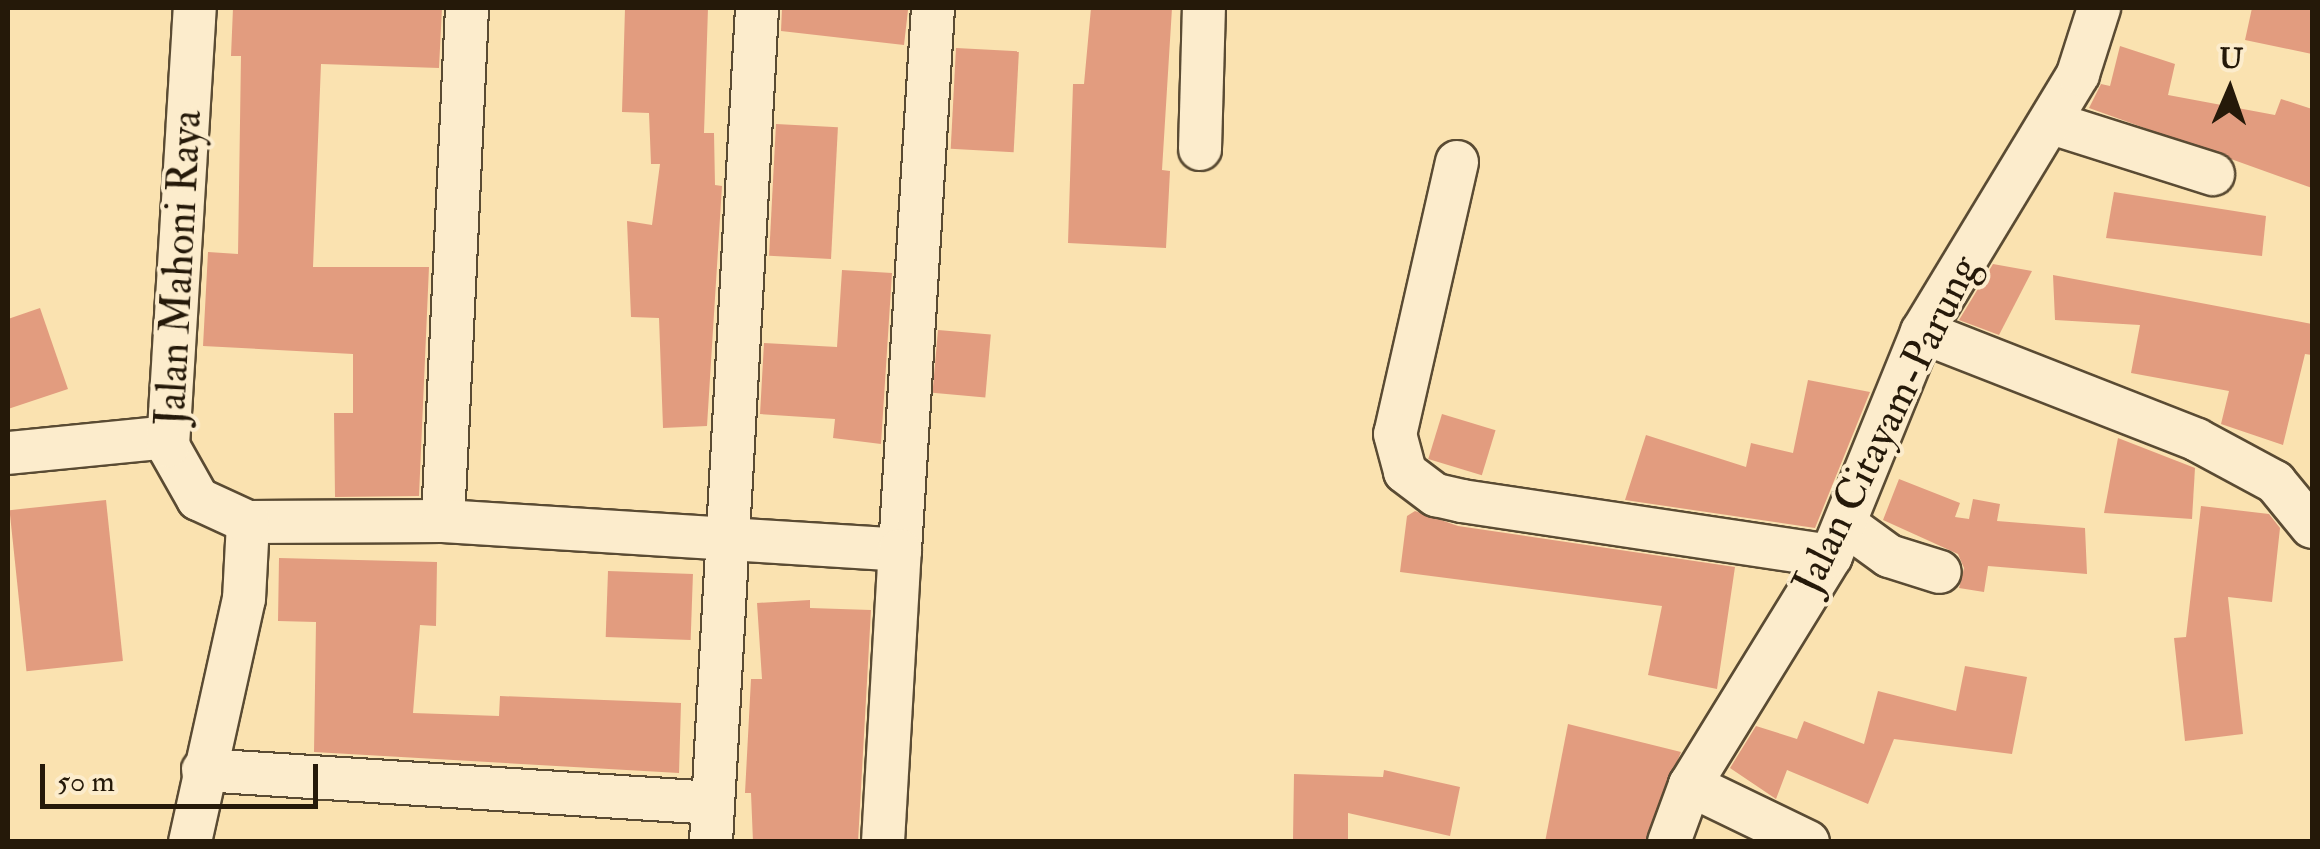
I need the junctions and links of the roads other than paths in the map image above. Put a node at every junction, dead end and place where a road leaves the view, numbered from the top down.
1 (195, 8) edge
2 (467, 8) edge
3 (757, 8) edge
4 (934, 8) edge
5 (1204, 8) edge
6 (2099, 8) edge
7 (2052, 123) junction
8 (1200, 149) dead end
9 (1457, 162) dead end
10 (2212, 174) dead end
11 (1922, 332) junction
12 (167, 437) junction
13 (8, 453) edge
14 (444, 521) junction
15 (248, 522) junction
16 (2312, 527) edge
17 (1838, 540) junction
18 (724, 543) junction
19 (900, 550) junction
20 (1940, 572) dead end
21 (203, 770) junction
22 (1690, 784) junction
23 (712, 822) edge
24 (190, 842) edge
25 (883, 842) edge
26 (1669, 842) edge
27 (1808, 842) edge

1 - 12 street, Jalan Mahoni Raya
2 - 14 street
3 - 18 street
4 - 19 street
5 - 8 street
6 - 7 street, Jalan Citayam-Parung
7 - 10 street
7 - 11 street, Jalan Citayam-Parung
9 - 17 street
11 - 16 street
11 - 17 street, Jalan Citayam-Parung
12 - 13 street
12 - 15 street, Jalan Mahoni Raya
14 - 15 street
14 - 18 street
15 - 21 street
17 - 20 street
17 - 22 street, Jalan Citayam-Parung
18 - 19 street
18 - 23 street
19 - 25 street
21 - 23 street
21 - 24 street
22 - 26 street, Jalan Citayam-Parung
22 - 27 street

